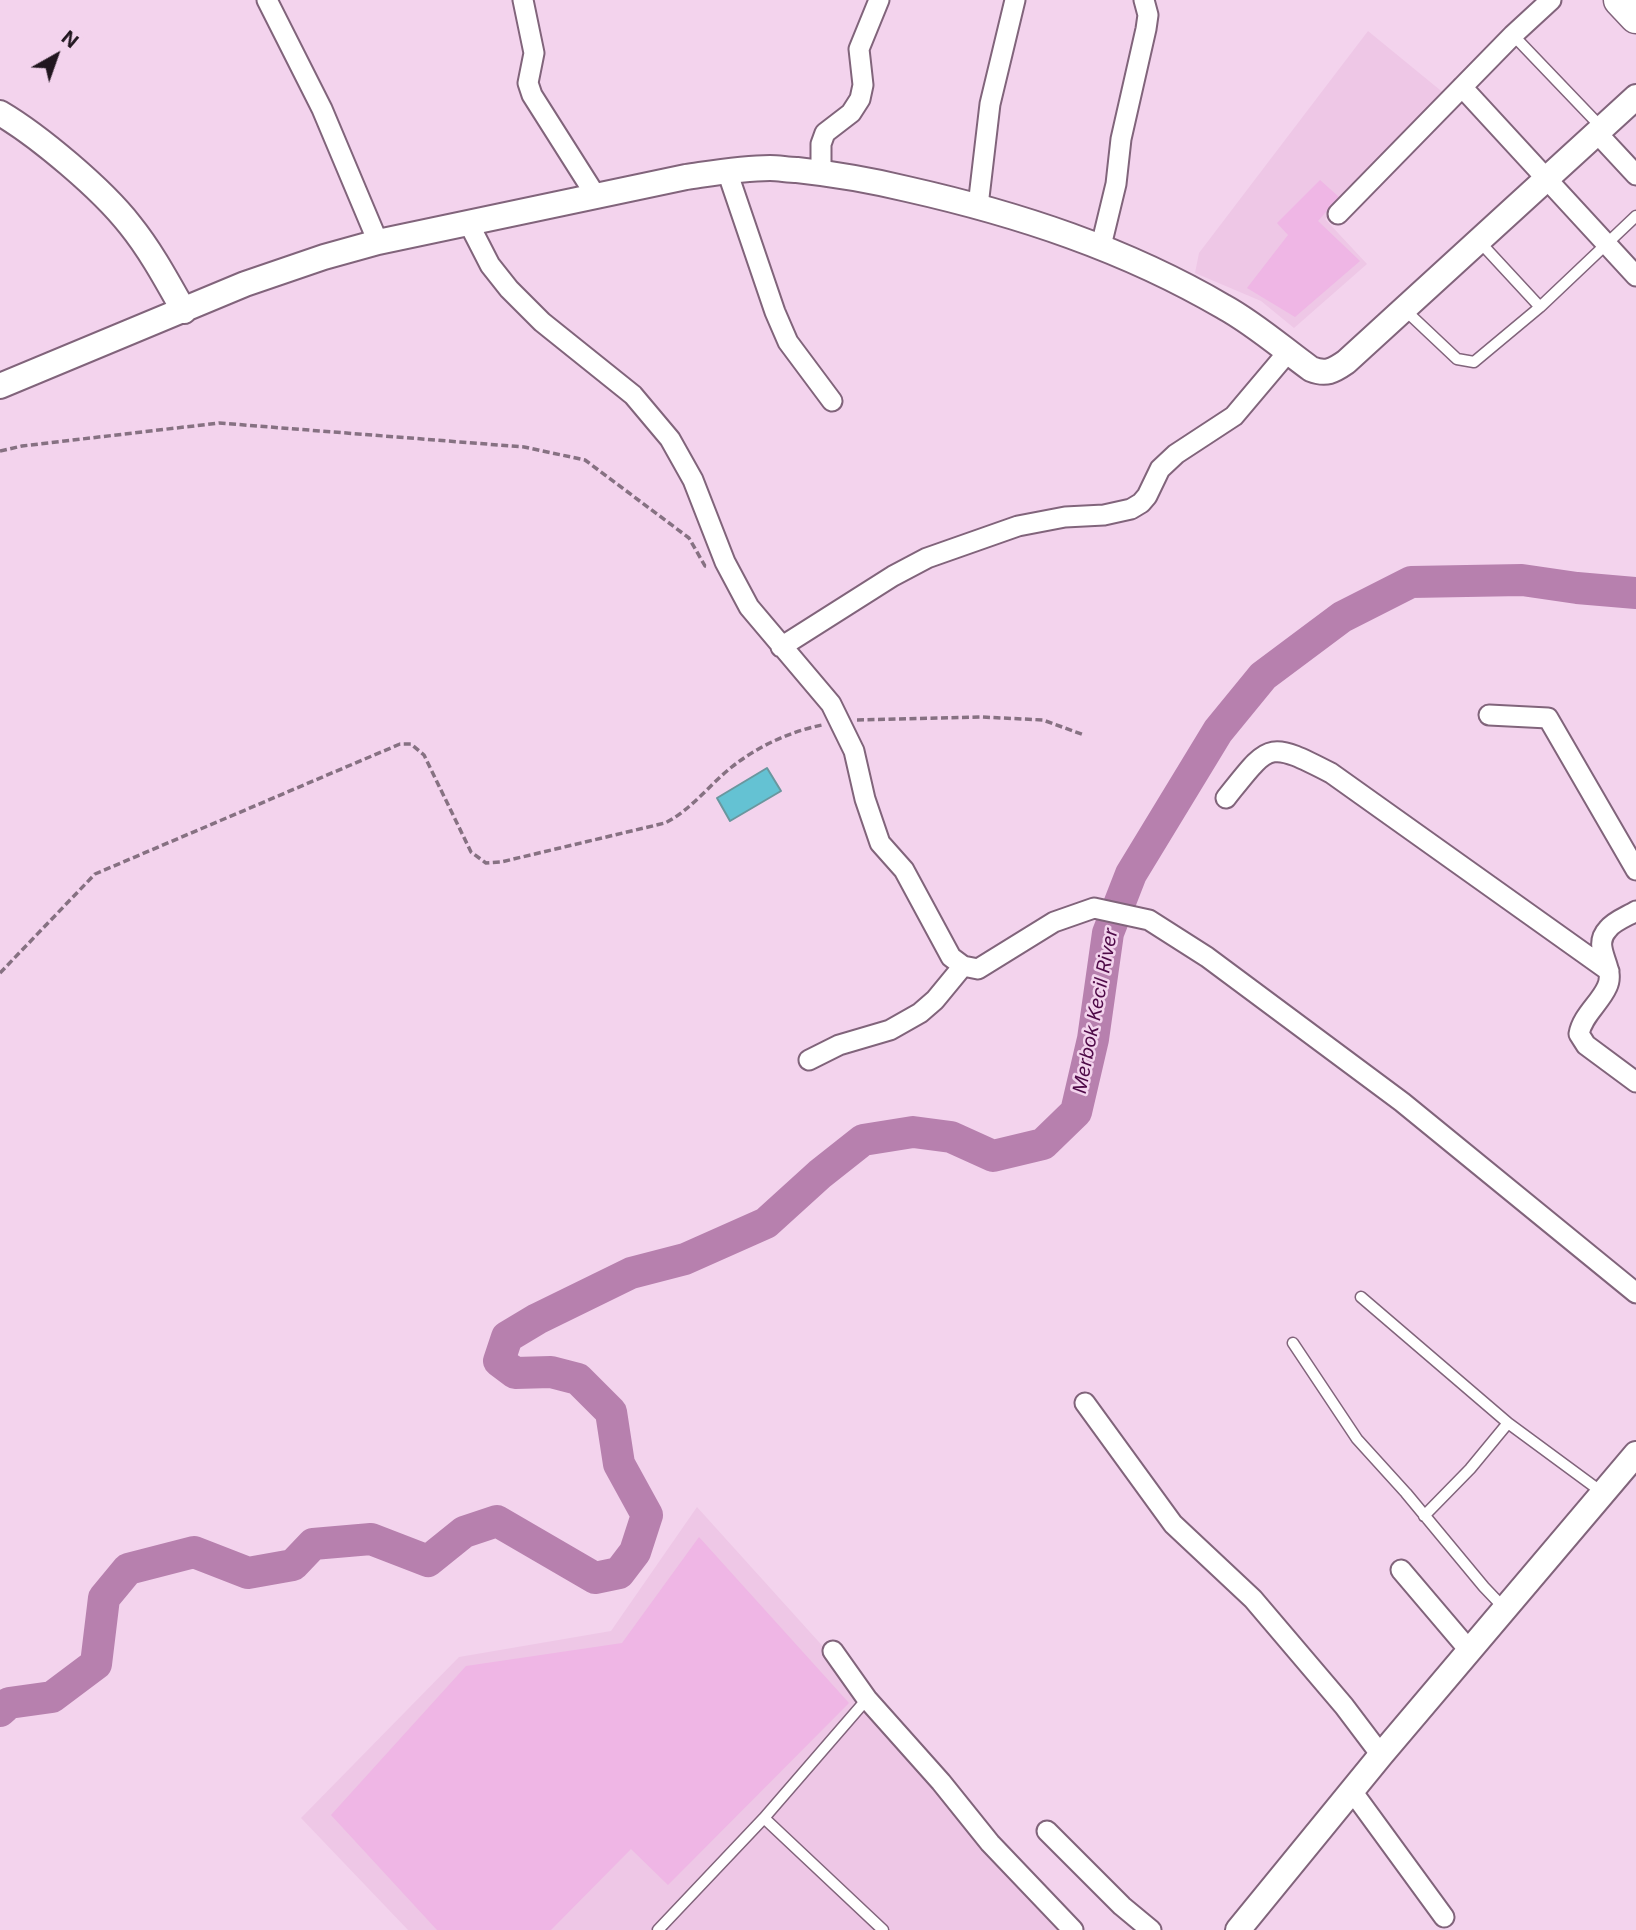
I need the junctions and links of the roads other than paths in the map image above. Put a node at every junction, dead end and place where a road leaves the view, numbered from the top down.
1 (267, 0) edge
2 (523, 0) edge
3 (879, 0) edge
4 (1015, 0) edge
5 (1144, 0) edge
6 (1552, 0) edge
7 (1620, 0) edge
8 (1636, 17) edge
9 (1513, 35) junction
10 (1462, 87) junction
11 (1636, 97) edge
12 (0, 113) edge
13 (1600, 130) junction
14 (727, 171) junction
15 (821, 172) junction
16 (1636, 175) edge
17 (1546, 178) junction
18 (596, 196) junction
19 (978, 206) junction
20 (1338, 214) dead end
21 (1636, 216) edge
22 (469, 224) junction
23 (1478, 240) junction
24 (378, 242) junction
25 (1607, 245) junction
26 (1101, 246) junction
27 (1636, 276) edge
28 (1540, 307) junction
29 (1404, 308) junction
30 (184, 311) junction
31 (1288, 352) junction
32 (0, 386) edge
33 (832, 401) dead end
34 (781, 647) junction
35 (1489, 715) dead end
36 (1226, 799) dead end
37 (1636, 870) edge
38 (1636, 911) edge
39 (963, 966) junction
40 (1609, 971) junction
41 (809, 1060) dead end
42 (1636, 1082) edge
43 (1636, 1293) edge
44 (1361, 1297) dead end
45 (1293, 1343) dead end
46 (1085, 1403) dead end
47 (1508, 1423) junction
48 (1636, 1454) edge
49 (1603, 1493) junction
50 (1424, 1517) junction
51 (1401, 1570) dead end
52 (1504, 1608) junction
53 (1469, 1650) junction
54 (833, 1651) dead end
55 (867, 1699) junction
56 (1381, 1755) junction
57 (1352, 1791) junction
58 (764, 1818) junction
59 (1047, 1831) dead end
60 (1444, 1917) dead end
61 (658, 1930) edge
62 (883, 1930) edge
63 (1073, 1930) edge
64 (1151, 1930) edge
65 (1238, 1930) edge

1 - 24 street
2 - 18 street
3 - 15 street
4 - 19 street
5 - 26 street
6 - 9 street
7 - 8 main road
9 - 10 street
9 - 13 lane
10 - 17 street
10 - 20 street
11 - 13 street
12 - 30 street
13 - 16 street
13 - 17 street
14 - 15 street
14 - 18 street
14 - 33 street
15 - 19 street
17 - 23 street
17 - 25 street
18 - 22 street
19 - 26 street
21 - 25 lane
22 - 24 street
22 - 34 street
23 - 28 lane
23 - 29 street
24 - 30 street
25 - 27 street
25 - 28 lane
26 - 31 street
28 - 29 lane
29 - 31 street
30 - 32 street
31 - 34 street
34 - 39 street
35 - 37 street
36 - 40 street
38 - 40 street
39 - 41 street
39 - 43 street
40 - 42 street
44 - 47 lane
45 - 50 lane
46 - 56 street
47 - 49 lane
47 - 50 lane
48 - 49 street
49 - 52 street
50 - 52 lane
51 - 53 street
52 - 53 street
53 - 56 street
54 - 55 street
55 - 58 lane
55 - 63 street
56 - 57 street
57 - 60 street
57 - 65 street
58 - 61 lane
58 - 62 lane
59 - 64 street

